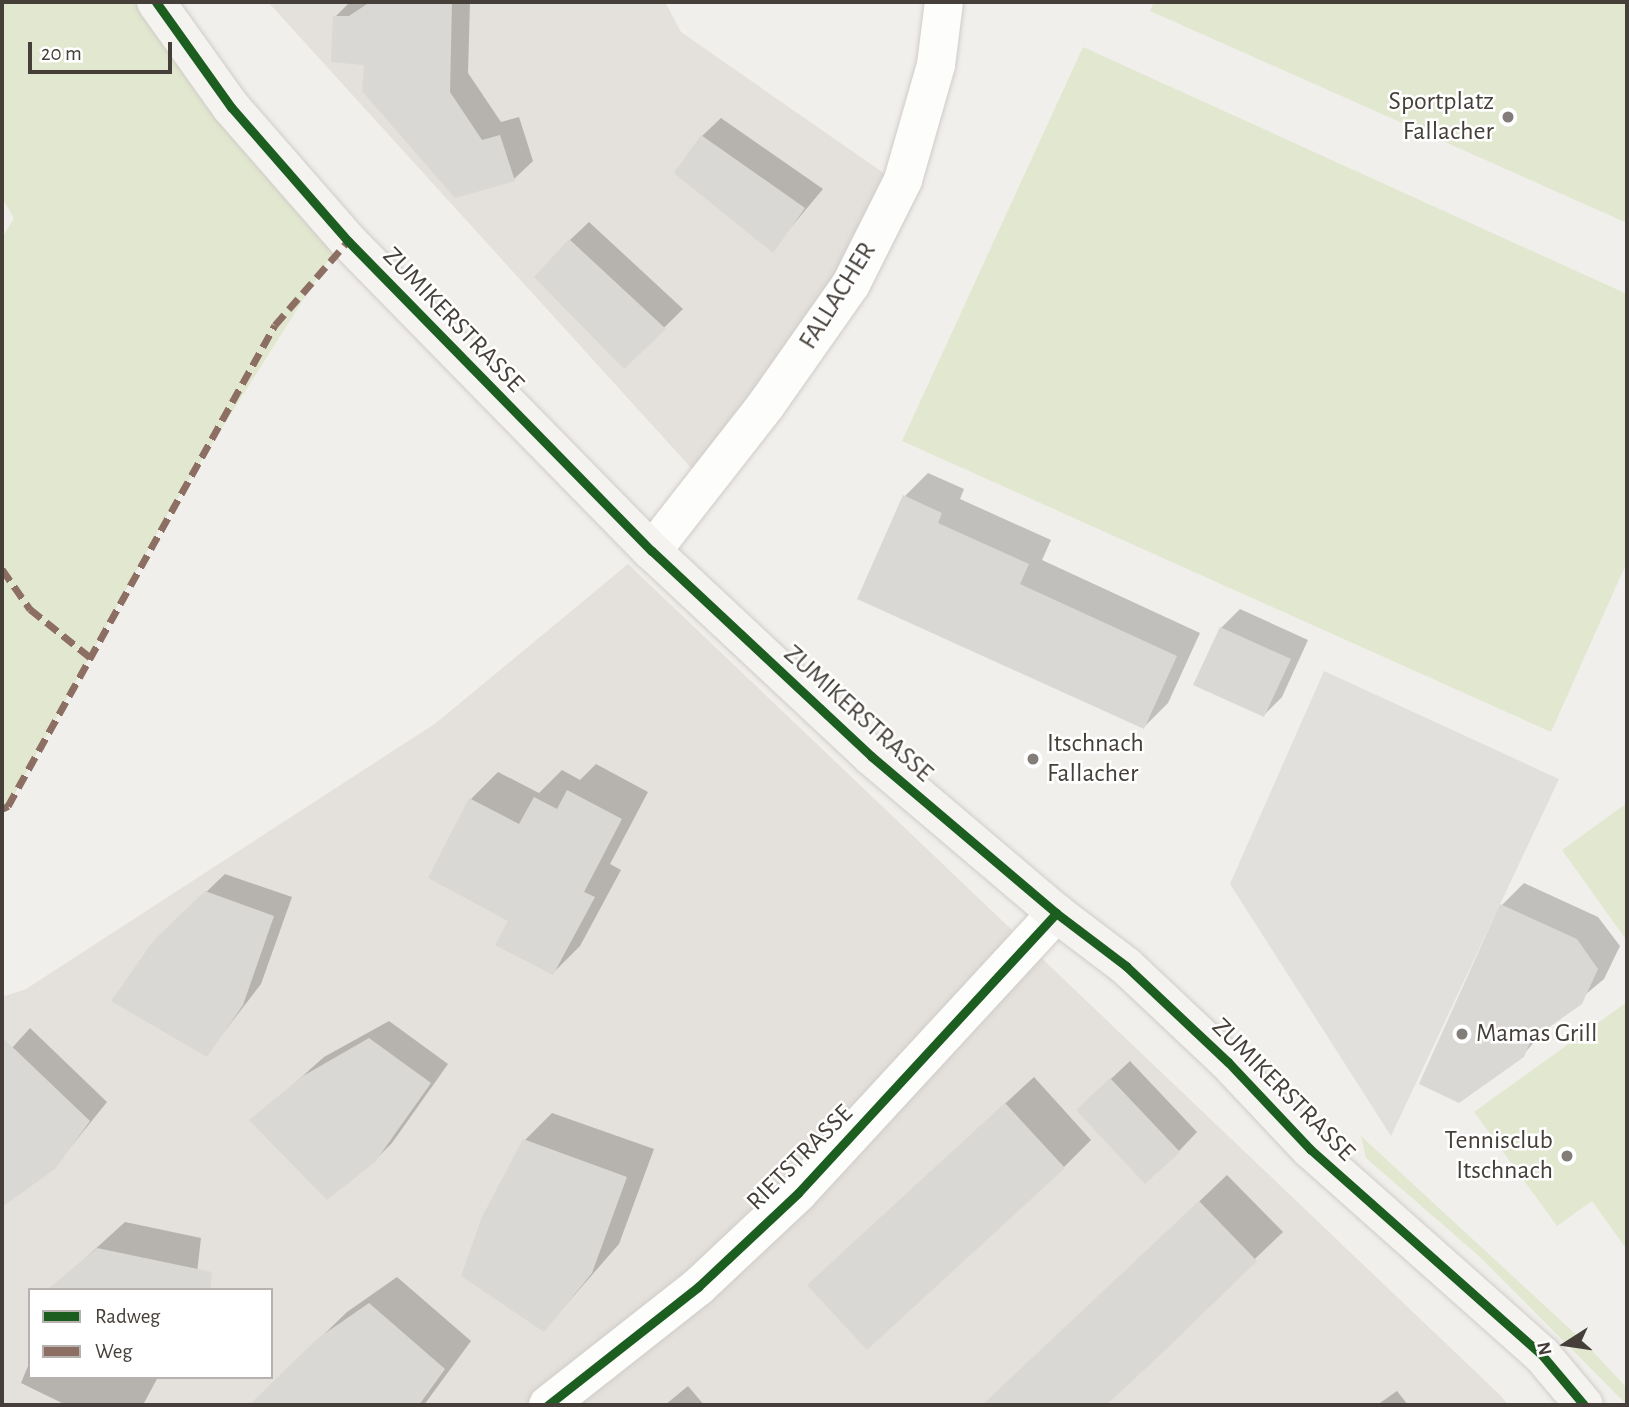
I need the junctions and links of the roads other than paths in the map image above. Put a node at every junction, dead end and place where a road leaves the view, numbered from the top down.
1 (156, 2) edge
2 (944, 2) edge
3 (652, 551) junction
4 (1056, 914) junction
5 (548, 1405) edge
6 (1584, 1405) edge

1 - 3 main road, ZUMIKERSTRASSE
2 - 3 street, FALLACHER
3 - 4 main road, ZUMIKERSTRASSE
4 - 5 street, RIETSTRASSE
4 - 6 main road, ZUMIKERSTRASSE

